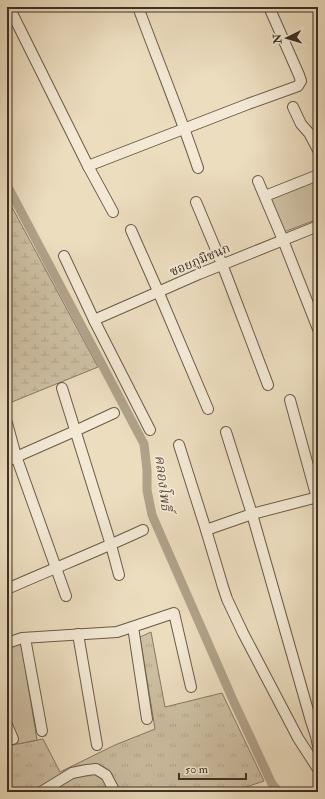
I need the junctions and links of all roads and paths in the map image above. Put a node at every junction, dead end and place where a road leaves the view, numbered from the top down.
1 (9, 7) edge
2 (138, 7) edge
3 (269, 7) edge
4 (293, 107) dead end
5 (185, 128) junction
6 (318, 150) edge
7 (88, 166) junction
8 (198, 168) dead end
9 (318, 175) edge
10 (258, 181) dead end
11 (265, 196) junction
12 (196, 202) dead end
13 (112, 212) dead end
14 (318, 226) edge
15 (131, 230) dead end
16 (283, 240) junction
17 (64, 256) dead end
18 (222, 264) junction
19 (158, 291) junction
20 (94, 320) junction
21 (318, 329) edge
22 (268, 385) dead end
23 (62, 388) dead end
24 (290, 400) dead end
25 (208, 409) dead end
26 (114, 413) dead end
27 (7, 423) edge
28 (150, 430) dead end
29 (75, 431) junction
30 (226, 432) dead end
31 (179, 445) dead end
32 (12, 459) edge
33 (318, 499) edge
34 (252, 514) junction
35 (143, 530) dead end
36 (206, 530) junction
37 (111, 546) junction
38 (56, 568) junction
39 (119, 575) dead end
40 (7, 589) edge
41 (66, 596) dead end
42 (134, 627) junction
43 (78, 634) junction
44 (25, 638) junction
45 (7, 643) edge
46 (191, 687) dead end
47 (147, 720) dead end
48 (314, 720) edge
49 (7, 725) edge
50 (42, 731) dead end
51 (13, 739) dead end
52 (97, 745) dead end
53 (318, 746) edge
54 (318, 769) edge
55 (41, 792) edge
56 (115, 792) edge

1 - 7 street
2 - 5 street
3 - 5 street
4 - 6 street
5 - 7 street
5 - 8 street
7 - 13 street
9 - 11 street
10 - 11 street
11 - 16 street
12 - 18 street
14 - 16 street, ซอยภูมิชนก
15 - 19 street
16 - 18 street, ซอยภูมิชนก
16 - 21 street
17 - 20 street
18 - 19 street, ซอยภูมิชนก
18 - 22 street
19 - 20 street, ซอยภูมิชนก
19 - 25 street
20 - 28 street
23 - 29 street
24 - 33 street
26 - 29 street
27 - 32 street
29 - 32 street
29 - 37 street
30 - 34 street
31 - 36 street
32 - 38 street
33 - 34 street
34 - 36 street
34 - 48 street
35 - 37 street
36 - 54 street
37 - 38 street
37 - 39 street
38 - 40 street
38 - 41 street
42 - 43 street
42 - 46 street
42 - 47 street
43 - 44 street
43 - 52 street
44 - 45 street
44 - 50 street
48 - 53 street
49 - 51 street
55 - 56 street

